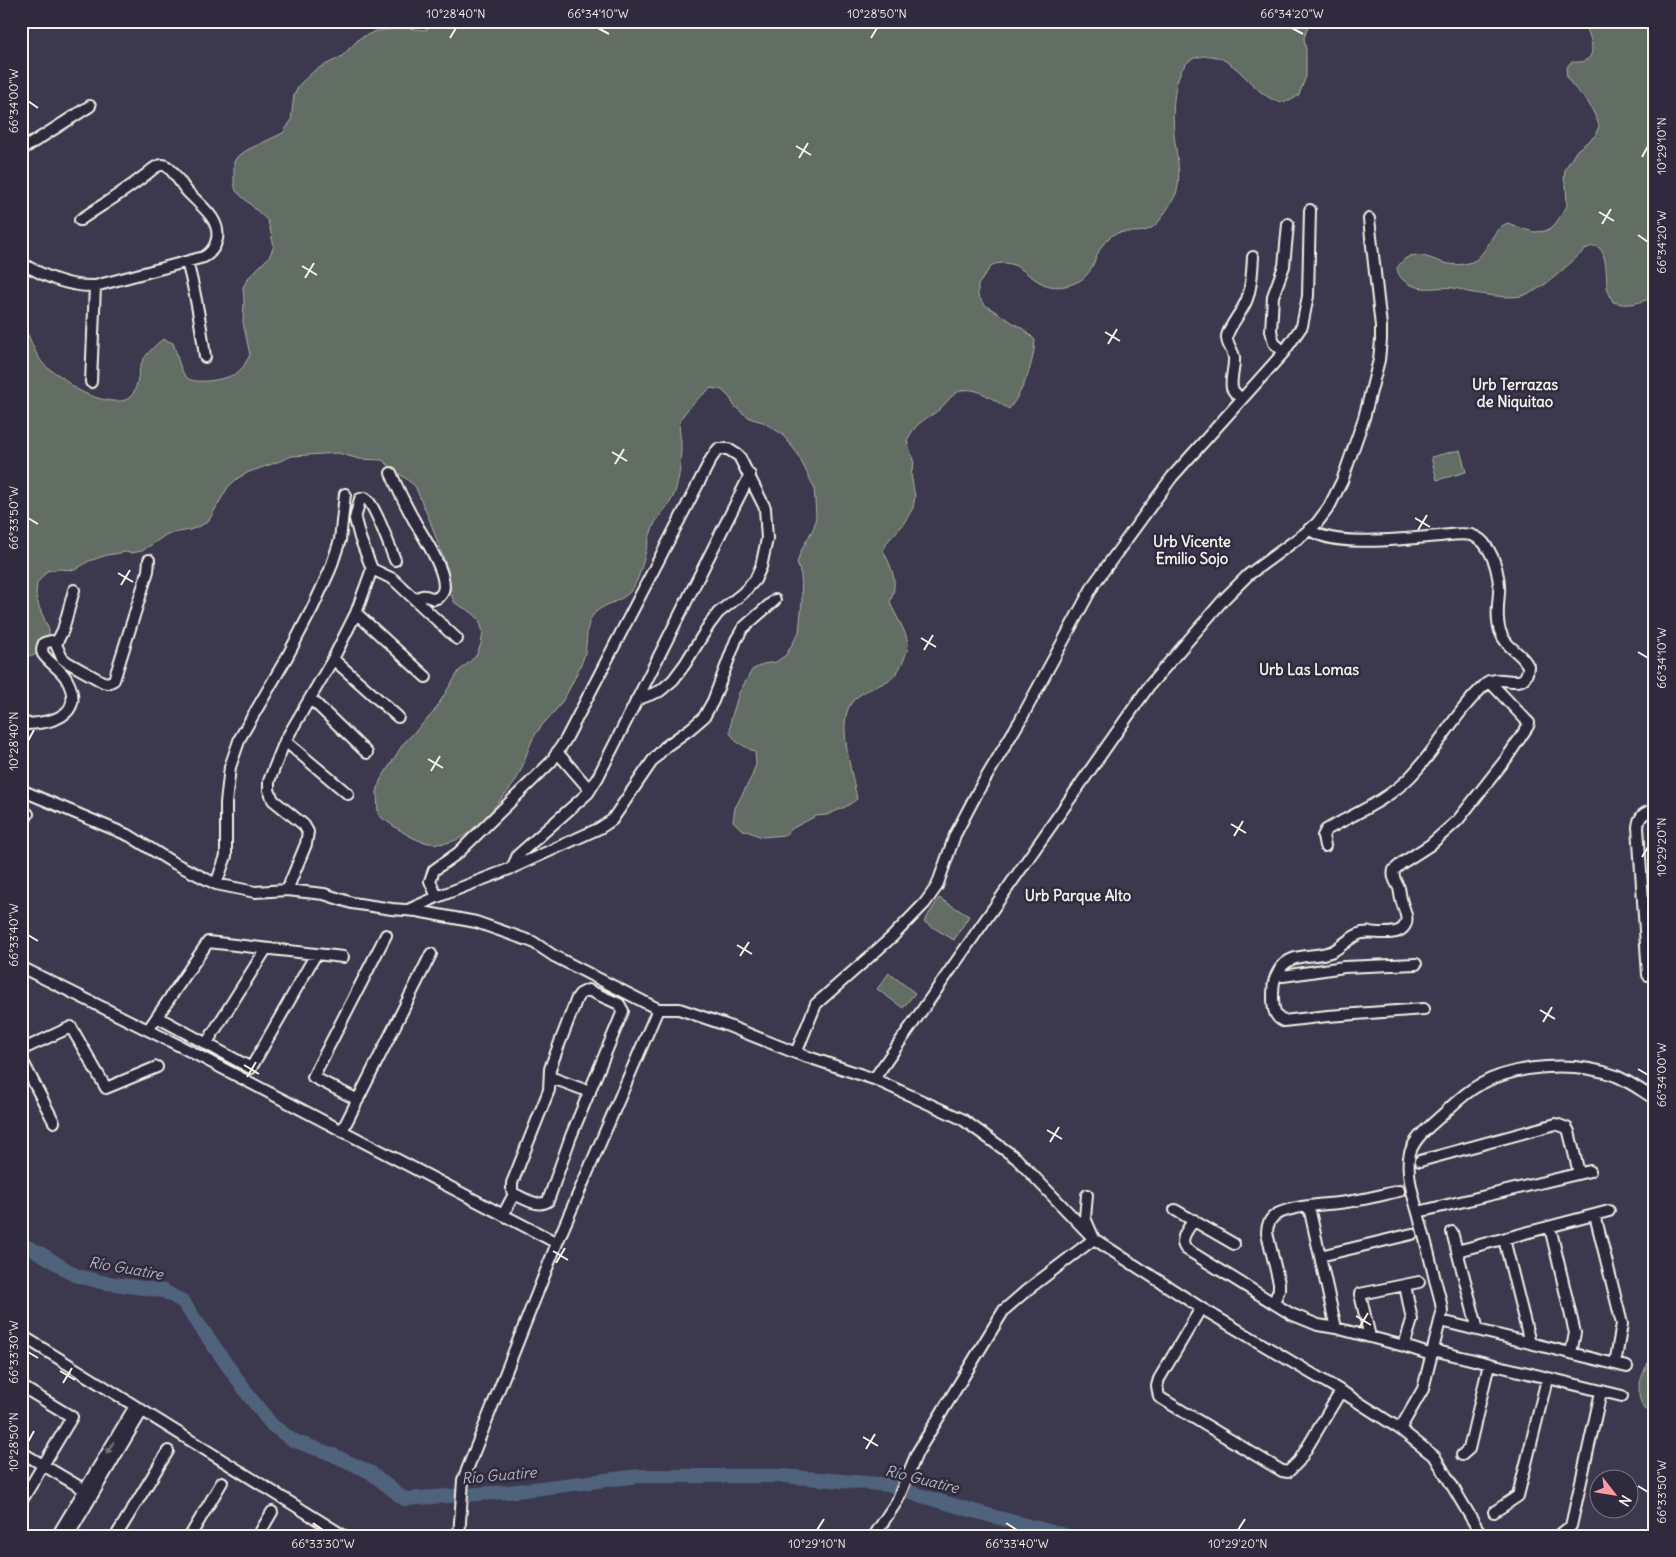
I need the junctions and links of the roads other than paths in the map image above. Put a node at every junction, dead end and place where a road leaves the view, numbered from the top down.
1 (90, 106) dead end
2 (21, 150) edge
3 (1310, 210) dead end
4 (1369, 219) dead end
5 (80, 220) dead end
6 (1288, 224) dead end
7 (1253, 257) dead end
8 (187, 262) junction
9 (21, 263) edge
10 (95, 286) junction
11 (1284, 352) junction
12 (205, 357) dead end
13 (91, 382) dead end
14 (1242, 399) junction
15 (391, 474) dead end
16 (750, 475) junction
17 (345, 494) dead end
18 (1309, 529) junction
19 (149, 560) dead end
20 (395, 560) dead end
21 (372, 570) junction
22 (74, 590) dead end
23 (416, 600) junction
24 (775, 600) dead end
25 (356, 613) junction
26 (457, 639) dead end
27 (56, 644) junction
28 (334, 659) junction
29 (426, 677) dead end
30 (1490, 681) junction
31 (310, 698) junction
32 (636, 700) junction
33 (398, 717) dead end
34 (21, 724) edge
35 (285, 741) junction
36 (558, 752) junction
37 (367, 753) dead end
38 (21, 790) edge
39 (590, 790) junction
40 (348, 794) dead end
41 (21, 810) edge
42 (1655, 810) edge
43 (21, 825) edge
44 (1325, 846) dead end
45 (512, 868) junction
46 (216, 884) junction
47 (287, 890) junction
48 (436, 897) junction
49 (408, 910) junction
50 (386, 936) dead end
51 (266, 949) junction
52 (316, 954) junction
53 (431, 954) dead end
54 (343, 957) dead end
55 (1416, 964) dead end
56 (21, 967) edge
57 (1276, 974) junction
58 (1648, 975) dead end
59 (658, 1008) junction
60 (1424, 1009) dead end
61 (157, 1017) junction
62 (148, 1030) junction
63 (206, 1044) junction
64 (21, 1050) edge
65 (796, 1053) junction
66 (21, 1058) edge
67 (157, 1067) dead end
68 (550, 1077) junction
69 (874, 1079) junction
70 (590, 1092) junction
71 (358, 1100) junction
72 (1655, 1100) edge
73 (54, 1122) dead end
74 (342, 1131) junction
75 (1420, 1161) dead end
76 (1399, 1191) dead end
77 (514, 1194) junction
78 (1087, 1194) dead end
79 (1309, 1207) junction
80 (1175, 1210) dead end
81 (1610, 1211) dead end
82 (1418, 1212) junction
83 (503, 1214) junction
84 (1595, 1215) junction
85 (1194, 1220) junction
86 (1550, 1227) junction
87 (1452, 1232) dead end
88 (1412, 1234) dead end
89 (1094, 1239) junction
90 (1504, 1239) junction
91 (557, 1243) junction
92 (1234, 1244) dead end
93 (1457, 1251) junction
94 (1320, 1256) junction
95 (1419, 1282) dead end
96 (1405, 1285) junction
97 (1274, 1302) junction
98 (1201, 1308) junction
99 (1441, 1321) junction
100 (1336, 1328) junction
101 (1478, 1330) junction
102 (21, 1335) edge
103 (1370, 1337) junction
104 (1530, 1343) junction
105 (1404, 1346) junction
106 (1433, 1353) junction
107 (1571, 1353) junction
108 (1489, 1364) junction
109 (1615, 1364) junction
110 (1627, 1367) dead end
111 (1548, 1379) junction
112 (21, 1386) edge
113 (1341, 1391) junction
114 (1602, 1392) junction
115 (1622, 1396) dead end
116 (139, 1408) junction
117 (1400, 1429) junction
118 (168, 1451) dead end
119 (21, 1452) edge
120 (1462, 1455) dead end
121 (44, 1466) junction
122 (222, 1482) dead end
123 (85, 1490) junction
124 (21, 1502) edge
125 (272, 1512) dead end
126 (1494, 1512) dead end
127 (57, 1536) edge
128 (68, 1536) edge
129 (116, 1536) edge
130 (190, 1536) edge
131 (258, 1536) edge
132 (344, 1536) edge
133 (459, 1536) edge
134 (874, 1536) edge
135 (1482, 1536) edge
136 (1558, 1536) edge

1 - 2 street
3 - 11 street
4 - 18 street
5 - 8 street
6 - 11 street
7 - 14 street
8 - 10 street
8 - 12 street
9 - 10 street
10 - 13 street
11 - 14 street
14 - 65 street
15 - 23 street
16 - 32 street
16 - 32 street
16 - 36 street
17 - 46 street
18 - 30 street
18 - 69 street
19 - 27 street
20 - 21 street
21 - 23 street
21 - 25 street
22 - 27 street
23 - 26 street
24 - 45 street
25 - 28 street
25 - 29 street
27 - 34 street
28 - 31 street
28 - 33 street
30 - 44 street
30 - 57 street
31 - 35 street
31 - 37 street
32 - 39 street
35 - 40 street
35 - 47 street
36 - 39 street
36 - 48 street
38 - 46 street
39 - 45 street
41 - 43 street
42 - 58 street
45 - 48 street
46 - 47 street
47 - 49 street
48 - 49 street
49 - 59 street
50 - 71 street
51 - 52 street
51 - 61 street
51 - 63 street
52 - 54 street
52 - 63 street
53 - 71 street
55 - 57 street
56 - 62 street
57 - 60 street
59 - 65 street
59 - 91 street
61 - 62 street
61 - 63 street
62 - 74 street
64 - 67 street
65 - 69 street
66 - 73 street
68 - 70 street
68 - 70 street
68 - 77 street
69 - 89 street
70 - 77 street
71 - 74 street
72 - 82 street
74 - 83 street
75 - 82 street
76 - 79 street
77 - 83 street
78 - 89 street
79 - 94 street
79 - 97 street
80 - 85 street
81 - 84 street
82 - 99 street
83 - 91 street
84 - 86 street
84 - 109 street
85 - 92 street
85 - 97 street
86 - 90 street
86 - 107 street
87 - 93 street
88 - 94 street
89 - 98 street
89 - 134 street
90 - 93 street
90 - 104 street
91 - 133 street
93 - 101 street
94 - 100 street
95 - 96 street
96 - 103 street
96 - 105 street
97 - 100 street
98 - 113 street
98 - 113 street
99 - 101 street
99 - 106 street
100 - 103 street
101 - 104 street
102 - 116 street
103 - 105 street
104 - 107 street
105 - 106 street
106 - 108 street
106 - 117 street
107 - 109 street
108 - 111 street
108 - 120 street
109 - 110 street
111 - 114 street
111 - 126 street
112 - 121 street
113 - 117 street
114 - 115 street
114 - 136 street
116 -> 123 street
116 - 128 street
116 - 132 street
117 - 135 street
118 - 129 street
119 - 121 street
121 - 123 street
121 - 124 street
122 - 130 street
123 - 127 street
125 - 131 street

